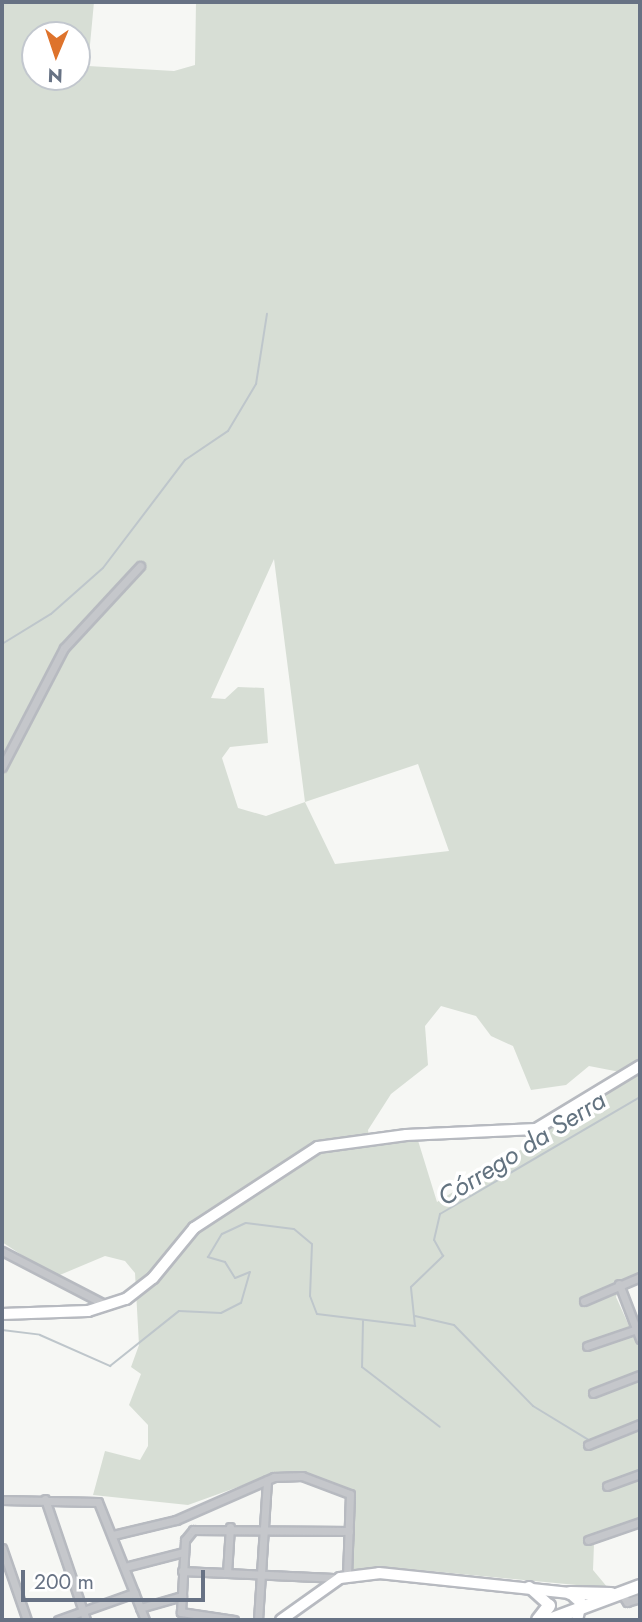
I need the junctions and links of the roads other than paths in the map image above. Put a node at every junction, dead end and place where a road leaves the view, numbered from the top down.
1 (140, 566) dead end
2 (2, 767) edge
3 (640, 1066) edge
4 (2, 1251) edge
5 (640, 1277) edge
6 (619, 1284) junction
7 (584, 1301) dead end
8 (110, 1307) junction
9 (2, 1314) edge
10 (639, 1328) edge
11 (640, 1339) edge
12 (587, 1346) dead end
13 (640, 1375) edge
14 (593, 1393) dead end
15 (640, 1424) edge
16 (588, 1445) dead end
17 (640, 1474) edge
18 (267, 1480) junction
19 (607, 1486) dead end
20 (45, 1499) junction
21 (2, 1500) edge
22 (640, 1522) edge
23 (230, 1527) junction
24 (263, 1528) junction
25 (349, 1531) junction
26 (113, 1535) junction
27 (588, 1540) dead end
28 (2, 1548) edge
29 (184, 1552) junction
30 (125, 1567) junction
31 (183, 1571) junction
32 (228, 1573) junction
33 (260, 1574) junction
34 (343, 1577) junction
35 (640, 1586) edge
36 (529, 1587) junction
37 (134, 1593) junction
38 (567, 1593) junction
39 (620, 1593) junction
40 (182, 1596) junction
41 (640, 1598) edge
42 (582, 1607) junction
43 (140, 1608) junction
44 (551, 1614) edge
45 (84, 1616) edge
46 (27, 1620) edge
47 (58, 1620) edge
48 (145, 1620) edge
49 (234, 1620) edge
50 (258, 1620) edge
51 (281, 1620) edge
52 (537, 1620) edge
53 (577, 1620) edge

1 - 2 street
3 - 8 street
4 - 8 street
5 - 6 street
6 - 7 street
6 - 10 street
8 - 9 street
10 - 11 street
10 - 12 street
13 - 14 street
15 - 16 street
17 - 19 street
18 - 24 street
18 - 25 street
18 - 26 street
20 - 21 street
20 - 26 street
20 - 45 street
22 - 27 street
23 - 24 street
23 - 29 street
23 - 32 street
24 - 25 street
24 - 33 street
25 - 34 street
26 - 30 street
28 - 46 street
29 - 30 street
29 - 31 street
30 - 37 street
31 - 32 street
31 - 40 street
32 - 33 street
33 - 34 street
33 - 50 street
34 - 36 street
34 - 51 street
35 - 39 main road
36 - 38 street
36 - 44 street
37 - 43 street
37 - 45 street
38 - 39 main road
38 - 42 street
38 - 44 street
39 - 41 street
39 - 42 main road
40 - 43 street
40 - 49 street
42 - 44 main road
42 - 53 street
43 - 48 street
44 - 52 main road
45 - 47 street

